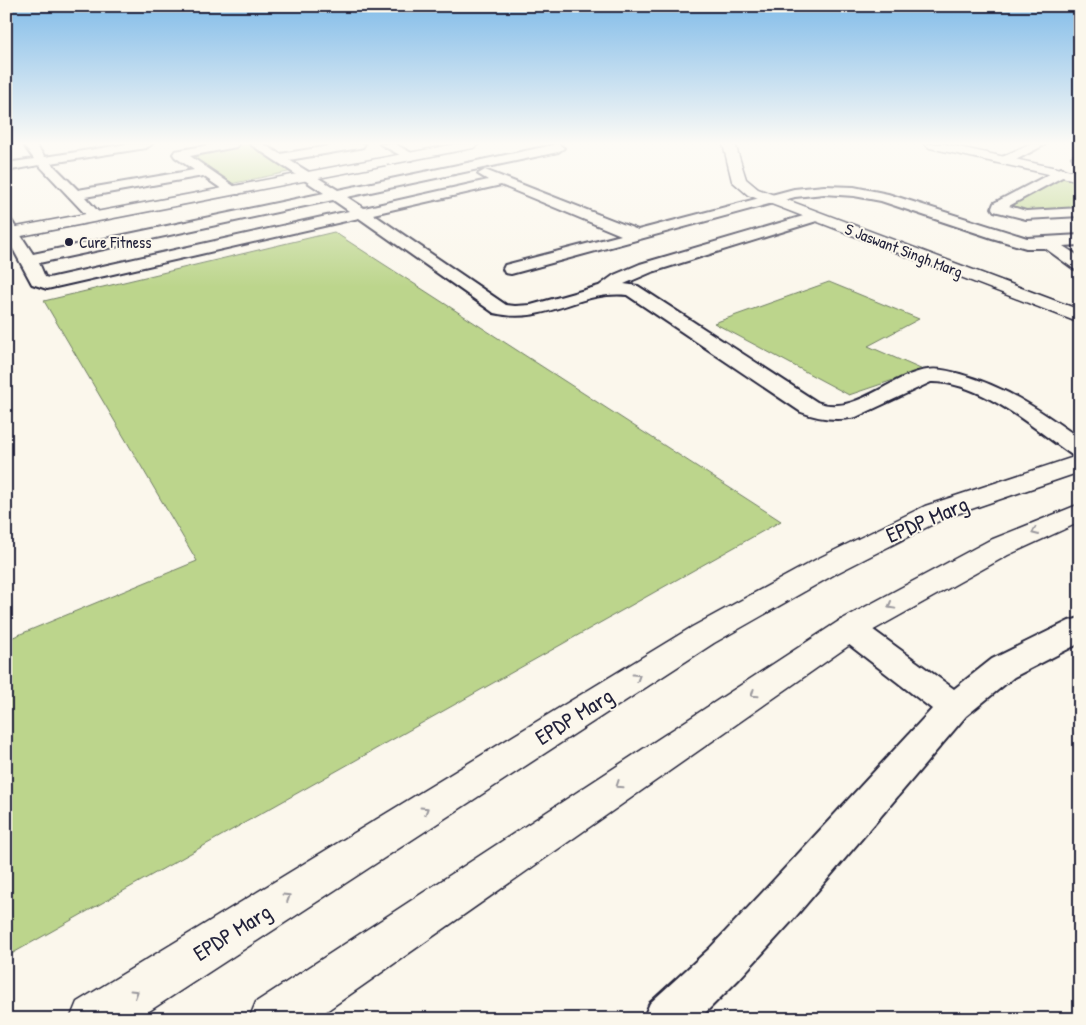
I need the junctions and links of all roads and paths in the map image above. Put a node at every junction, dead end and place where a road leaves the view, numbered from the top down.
1 (72, 192) edge
2 (92, 192) edge
3 (224, 192) edge
4 (331, 192) edge
5 (357, 192) edge
6 (452, 192) edge
7 (526, 192) edge
8 (753, 192) edge
9 (806, 192) edge
10 (824, 192) edge
11 (1025, 192) edge
12 (75, 195) junction
13 (337, 196) junction
14 (771, 199) junction
15 (361, 212) junction
16 (1080, 212) edge
17 (96, 216) junction
18 (815, 217) junction
19 (9, 230) edge
20 (630, 237) junction
21 (1080, 240) edge
22 (1048, 243) junction
23 (29, 260) junction
24 (672, 260) junction
25 (1080, 265) edge
26 (511, 269) dead end
27 (605, 289) junction
28 (1080, 317) edge
29 (1080, 450) edge
30 (1080, 463) edge
31 (1080, 512) edge
32 (850, 629) junction
33 (1077, 638) edge
34 (954, 707) junction
35 (94, 1019) edge
36 (273, 1019) edge
37 (666, 1019) edge

1 - 12 street
2 - 12 street
3 - 17 street
4 - 13 street
5 - 13 street
6 - 15 street
7 - 20 street
8 - 14 street, S Jaswant Singh Marg
9 - 14 street
10 - 22 street
11 - 16 street
12 - 17 street
13 - 15 street
13 - 23 street
14 - 18 street, S Jaswant Singh Marg
14 - 20 street
15 - 23 street
15 - 27 street
17 - 19 street
18 - 24 street
18 - 28 street, S Jaswant Singh Marg
19 - 23 street
20 - 24 street
20 - 26 street
21 - 22 street
22 - 25 street
24 - 27 street
27 - 29 street
35 -> 30 street, EPDP Marg
31 -> 32 street
32 - 34 street
32 -> 36 street
33 - 34 street
34 - 37 street

